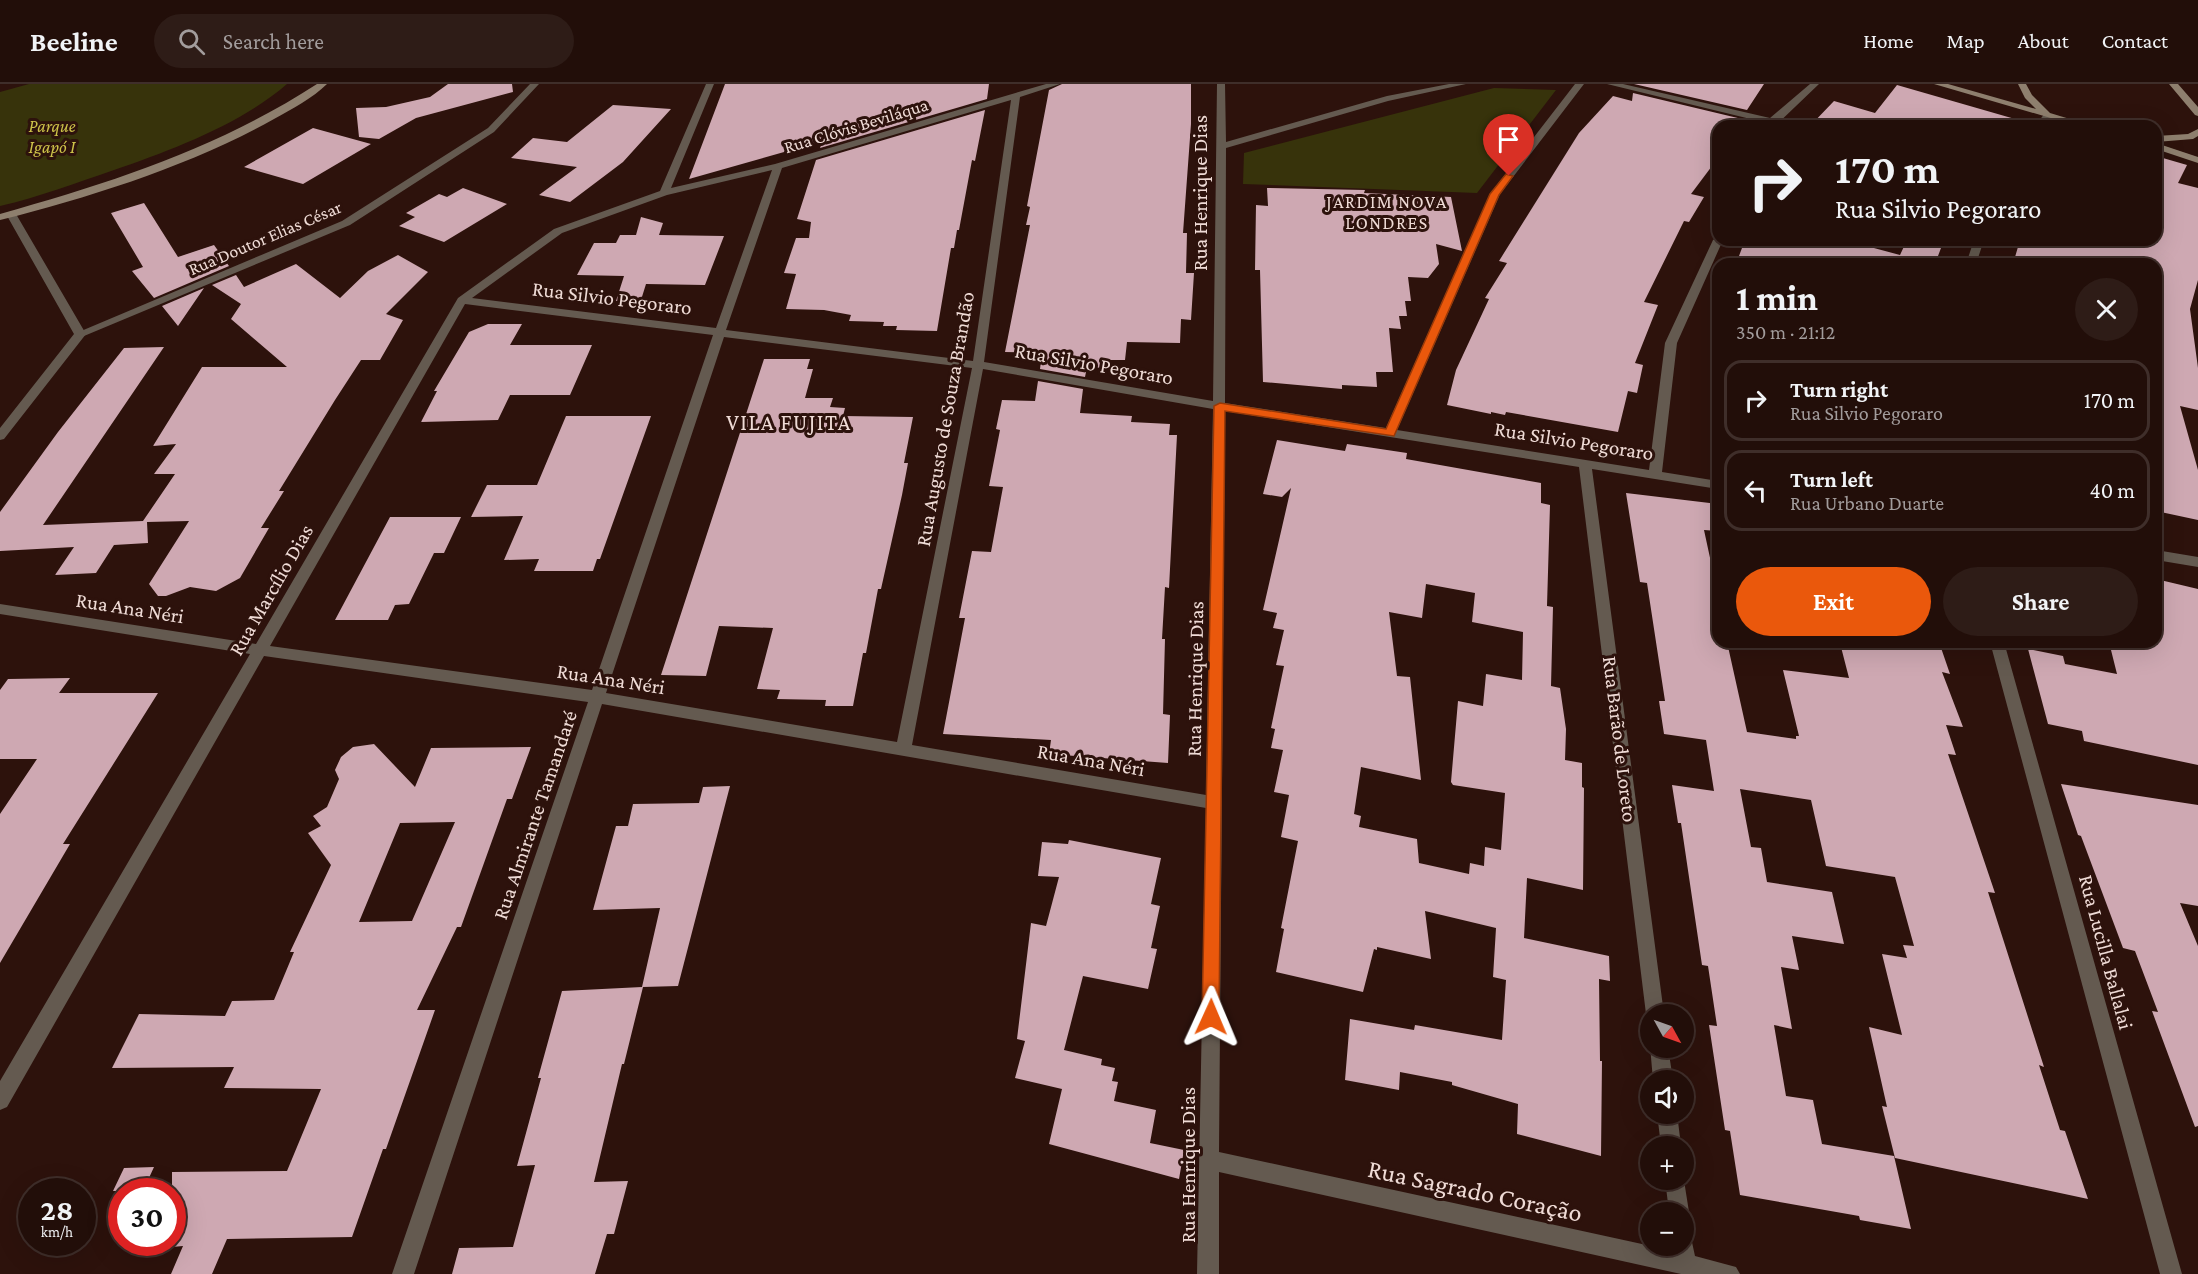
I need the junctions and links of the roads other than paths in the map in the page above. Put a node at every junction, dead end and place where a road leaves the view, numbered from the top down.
1 (323, 84) edge
2 (535, 84) edge
3 (710, 84) edge
4 (1056, 84) edge
5 (1221, 84) edge
6 (1462, 84) edge
7 (1580, 84) edge
8 (1611, 84) edge
9 (1815, 84) edge
10 (1938, 84) edge
11 (2022, 84) edge
12 (2173, 84) edge
13 (1016, 95) junction
14 (2198, 113) edge
15 (2048, 115) junction
16 (1755, 120) edge
17 (1775, 120) edge
18 (2044, 120) edge
19 (2066, 120) edge
20 (2198, 132) edge
21 (2162, 139) edge
22 (1221, 146) junction
23 (2162, 148) edge
24 (2198, 160) edge
25 (778, 166) junction
26 (664, 193) junction
27 (5, 215) edge
28 (1715, 246) edge
29 (462, 300) junction
30 (720, 332) junction
31 (80, 334) junction
32 (978, 365) junction
33 (1220, 406) junction
34 (1390, 433) junction
35 (0, 436) edge
36 (1585, 464) junction
37 (1655, 475) junction
38 (1712, 484) edge
39 (2162, 556) edge
40 (2198, 562) edge
41 (0, 609) edge
42 (1999, 648) edge
43 (261, 650) junction
44 (597, 697) junction
45 (903, 749) junction
46 (1214, 803) junction
47 (1653, 1004) edge
48 (0, 1100) edge
49 (1209, 1160) junction
50 (1685, 1256) edge
51 (1686, 1265) junction
52 (403, 1274) edge
53 (1208, 1274) edge
54 (1729, 1274) edge
55 (2171, 1274) edge

1 - 27 main road
2 - 31 street, Rua Doutor Elias César
3 - 26 street
4 - 13 street, Rua Clóvis Beviláqua
5 - 22 street, Rua Henrique Dias
6 - 22 street
7 - 34 street
8 - 16 street
9 - 17 street
10 - 15 main road
11 - 15 main road
12 - 14 main road
13 - 25 street, Rua Clóvis Beviláqua
13 - 32 street, Rua Augusto de Souza Brandão
15 - 18 street
15 - 19 main road
20 - 21 main road
22 - 33 street, Rua Henrique Dias
23 - 24 main road
25 - 26 street, Rua Clóvis Beviláqua
25 - 30 street, Rua Almirante Tamandaré
26 - 29 street, Rua Marcílio Dias
27 - 31 street
28 - 37 street
29 - 30 street, Rua Silvio Pegoraro
29 - 43 street, Rua Marcílio Dias
30 - 32 street, Rua Silvio Pegoraro
30 - 44 street, Rua Almirante Tamandaré
31 - 35 street
32 - 33 street, Rua Silvio Pegoraro
32 - 45 street, Rua Augusto de Souza Brandão
33 - 34 street, Rua Silvio Pegoraro
33 - 46 street, Rua Henrique Dias
34 - 36 street, Rua Silvio Pegoraro
36 - 37 street, Rua Silvio Pegoraro
36 - 47 street, Rua Barão de Loreto
37 - 38 street, Rua Silvio Pegoraro
39 - 40 street
41 - 43 street, Rua Ana Néri
42 - 55 street, Rua Lucilla Ballalai
43 - 44 street, Rua Ana Néri
43 - 48 street, Rua Marcílio Dias
44 - 45 street, Rua Ana Néri
44 - 52 street, Rua Almirante Tamandaré
45 - 46 street, Rua Ana Néri
46 - 49 street, Rua Henrique Dias
49 - 51 street, Rua Sagrado Coração
49 - 53 street, Rua Henrique Dias
50 - 51 street
51 - 54 street, Rua Sagrado Coração

